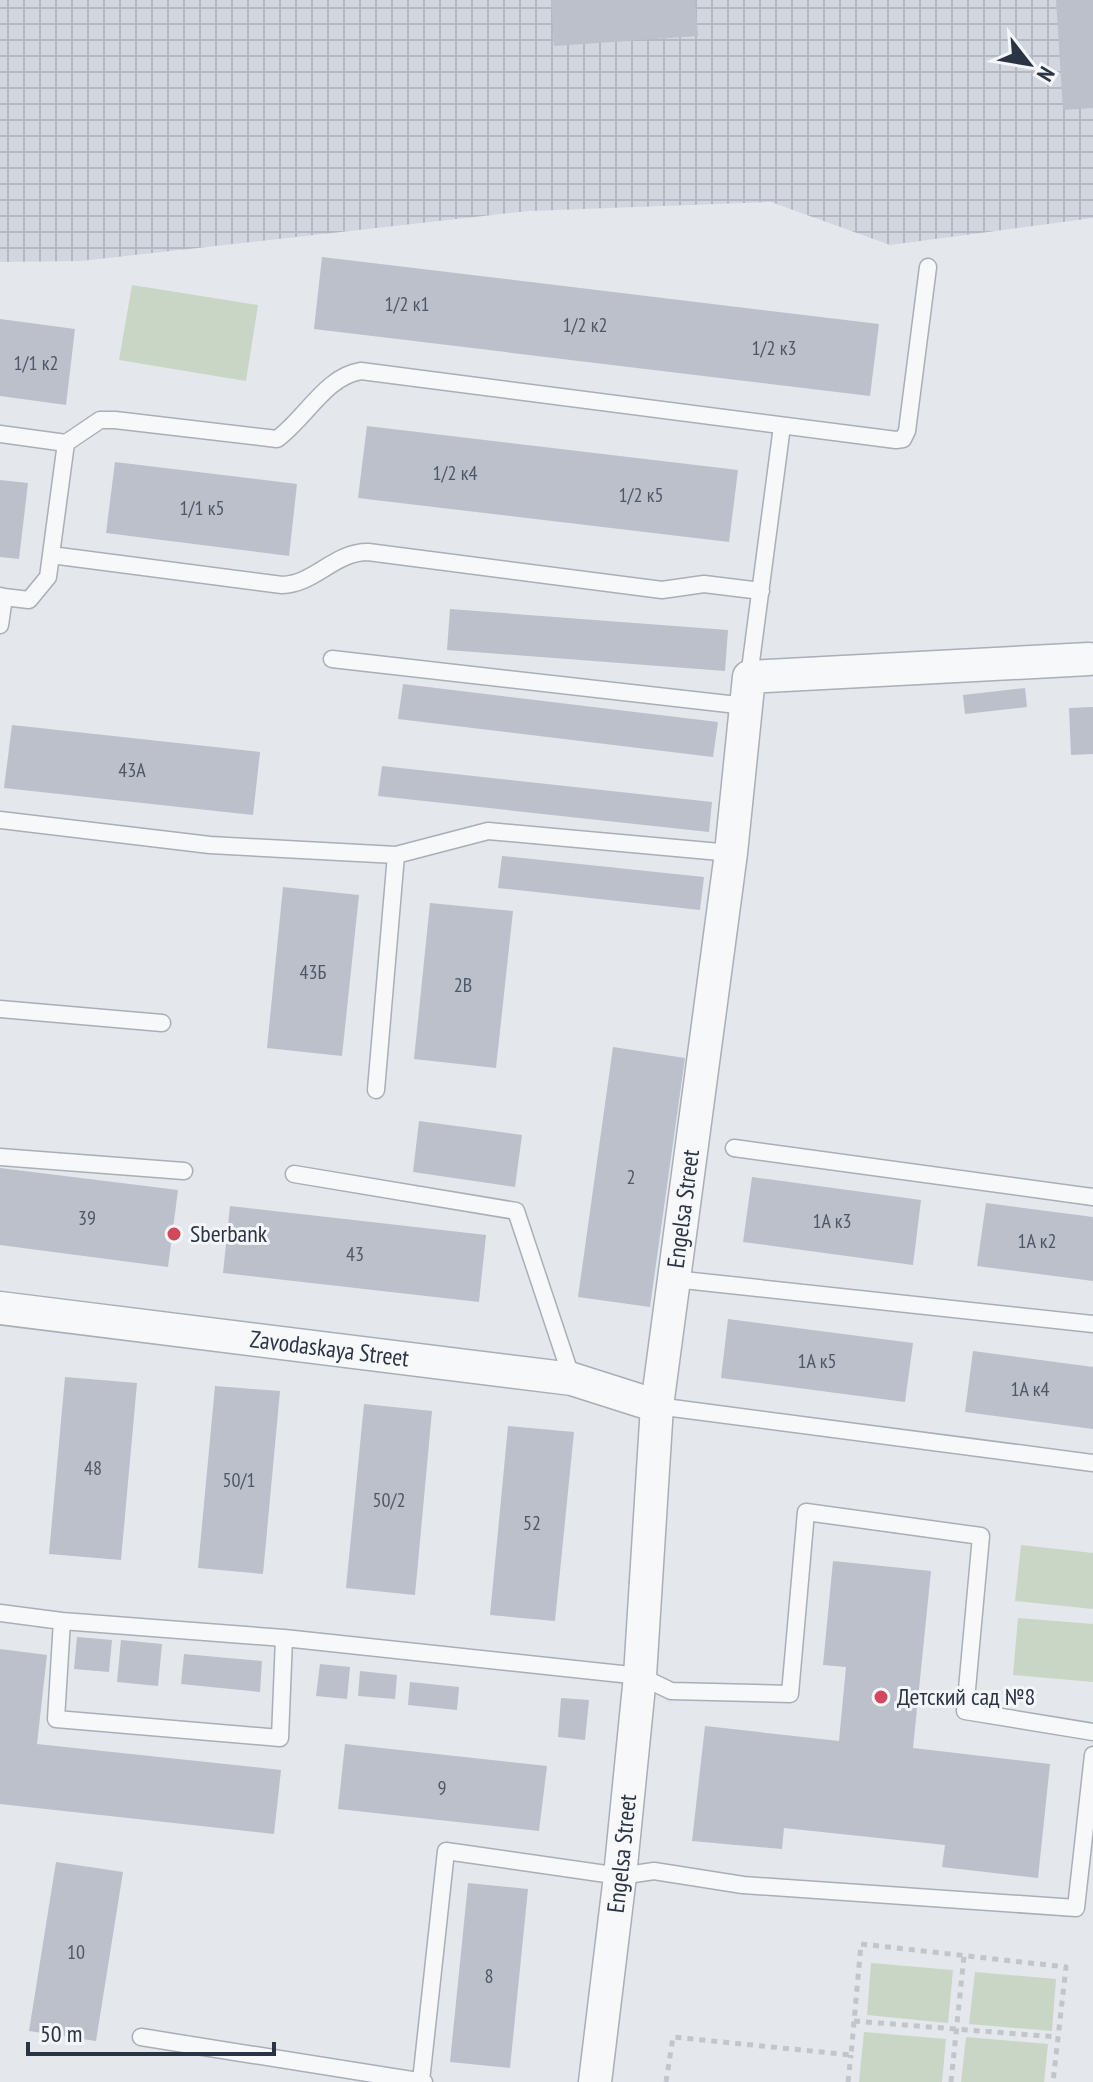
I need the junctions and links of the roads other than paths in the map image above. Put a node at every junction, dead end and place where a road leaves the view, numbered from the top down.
1 (928, 267) dead end
2 (782, 426) junction
3 (0, 434) edge
4 (66, 443) junction
5 (51, 555) junction
6 (761, 591) junction
7 (2, 597) edge
8 (0, 625) edge
9 (332, 659) dead end
10 (1089, 659) dead end
11 (747, 692) junction
12 (0, 820) edge
13 (731, 853) junction
14 (396, 855) junction
15 (0, 1009) edge
16 (162, 1023) dead end
17 (376, 1090) dead end
18 (734, 1148) dead end
19 (0, 1157) edge
20 (184, 1171) dead end
21 (294, 1174) dead end
22 (1093, 1197) edge
23 (674, 1279) junction
24 (0, 1308) edge
25 (1093, 1324) edge
26 (572, 1379) junction
27 (657, 1406) junction
28 (1093, 1463) edge
29 (0, 1613) edge
30 (62, 1621) junction
31 (284, 1638) junction
32 (640, 1676) junction
33 (1093, 1732) edge
34 (1093, 1755) edge
35 (620, 1876) junction
36 (141, 2037) dead end
37 (422, 2082) edge
38 (595, 2082) edge

1 - 2 lane
2 - 4 lane
2 - 6 lane
3 - 4 lane
4 - 5 lane
5 - 6 lane
5 - 7 lane
6 - 11 lane
7 - 8 lane
9 - 11 lane
10 - 11 street
11 - 13 street, Engelsa Street
12 - 14 lane
13 - 14 lane
13 - 23 street, Engelsa Street
14 - 17 lane
15 - 16 lane
18 - 22 lane
19 - 20 lane
21 - 26 lane
23 - 25 lane
23 - 27 street, Engelsa Street
24 - 26 street, Zavodaskaya Street
26 - 27 street, Zavodaskaya Street
27 - 28 lane
27 - 32 street, Engelsa Street
29 - 30 lane
30 - 31 lane
30 - 31 lane
31 - 32 lane
32 - 33 lane
32 - 35 street, Engelsa Street
34 - 35 lane
35 - 37 lane
35 - 38 street, Engelsa Street
36 - 37 lane

